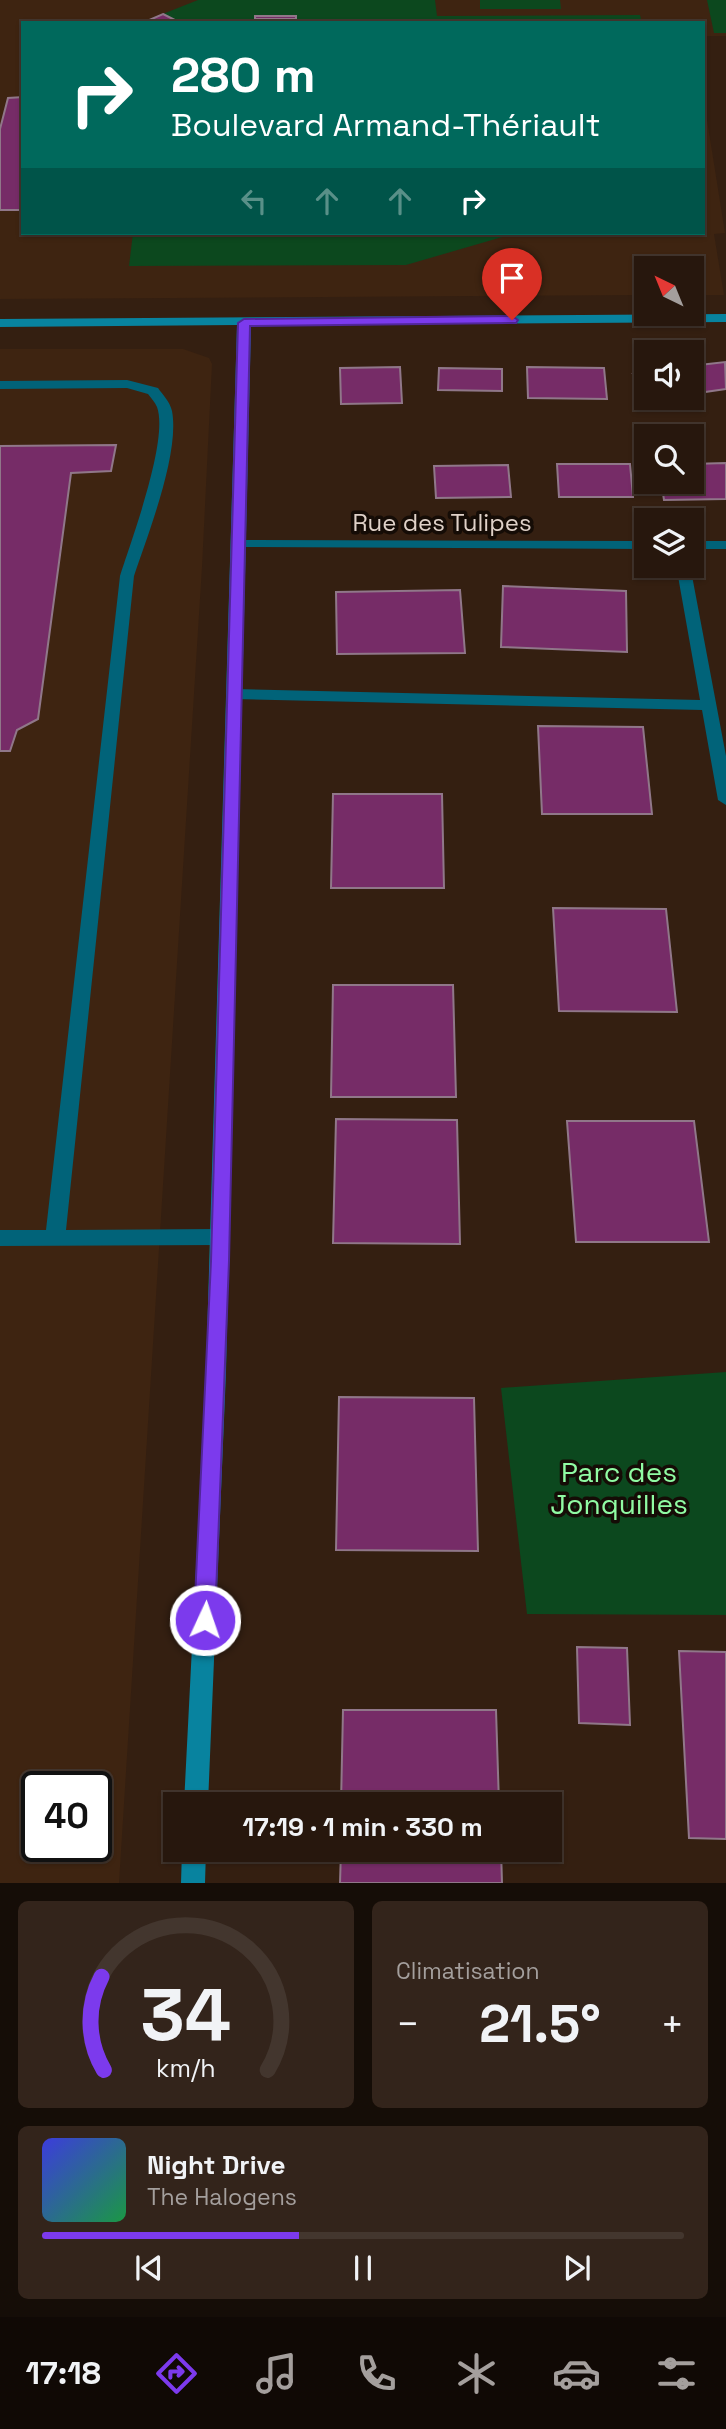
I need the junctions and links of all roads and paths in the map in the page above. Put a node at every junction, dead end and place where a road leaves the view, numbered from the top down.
1 (726, 318) edge
2 (0, 323) edge
3 (244, 323) junction
4 (0, 384) edge
5 (238, 544) junction
6 (634, 545) edge
7 (704, 545) edge
8 (726, 545) edge
9 (685, 578) edge
10 (234, 694) junction
11 (709, 705) junction
12 (726, 800) edge
13 (220, 1237) junction
14 (0, 1238) edge
15 (55, 1238) junction
16 (197, 1792) edge
17 (194, 1862) edge
18 (193, 1883) edge

1 - 3 street
2 - 3 street
3 - 5 street
4 - 15 street
5 - 6 street, Rue des Tulipes
5 - 10 street
7 - 8 street
9 - 11 street
10 - 11 street
10 - 13 street
11 - 12 street
13 - 15 street
13 - 16 street
14 - 15 street
17 - 18 street

